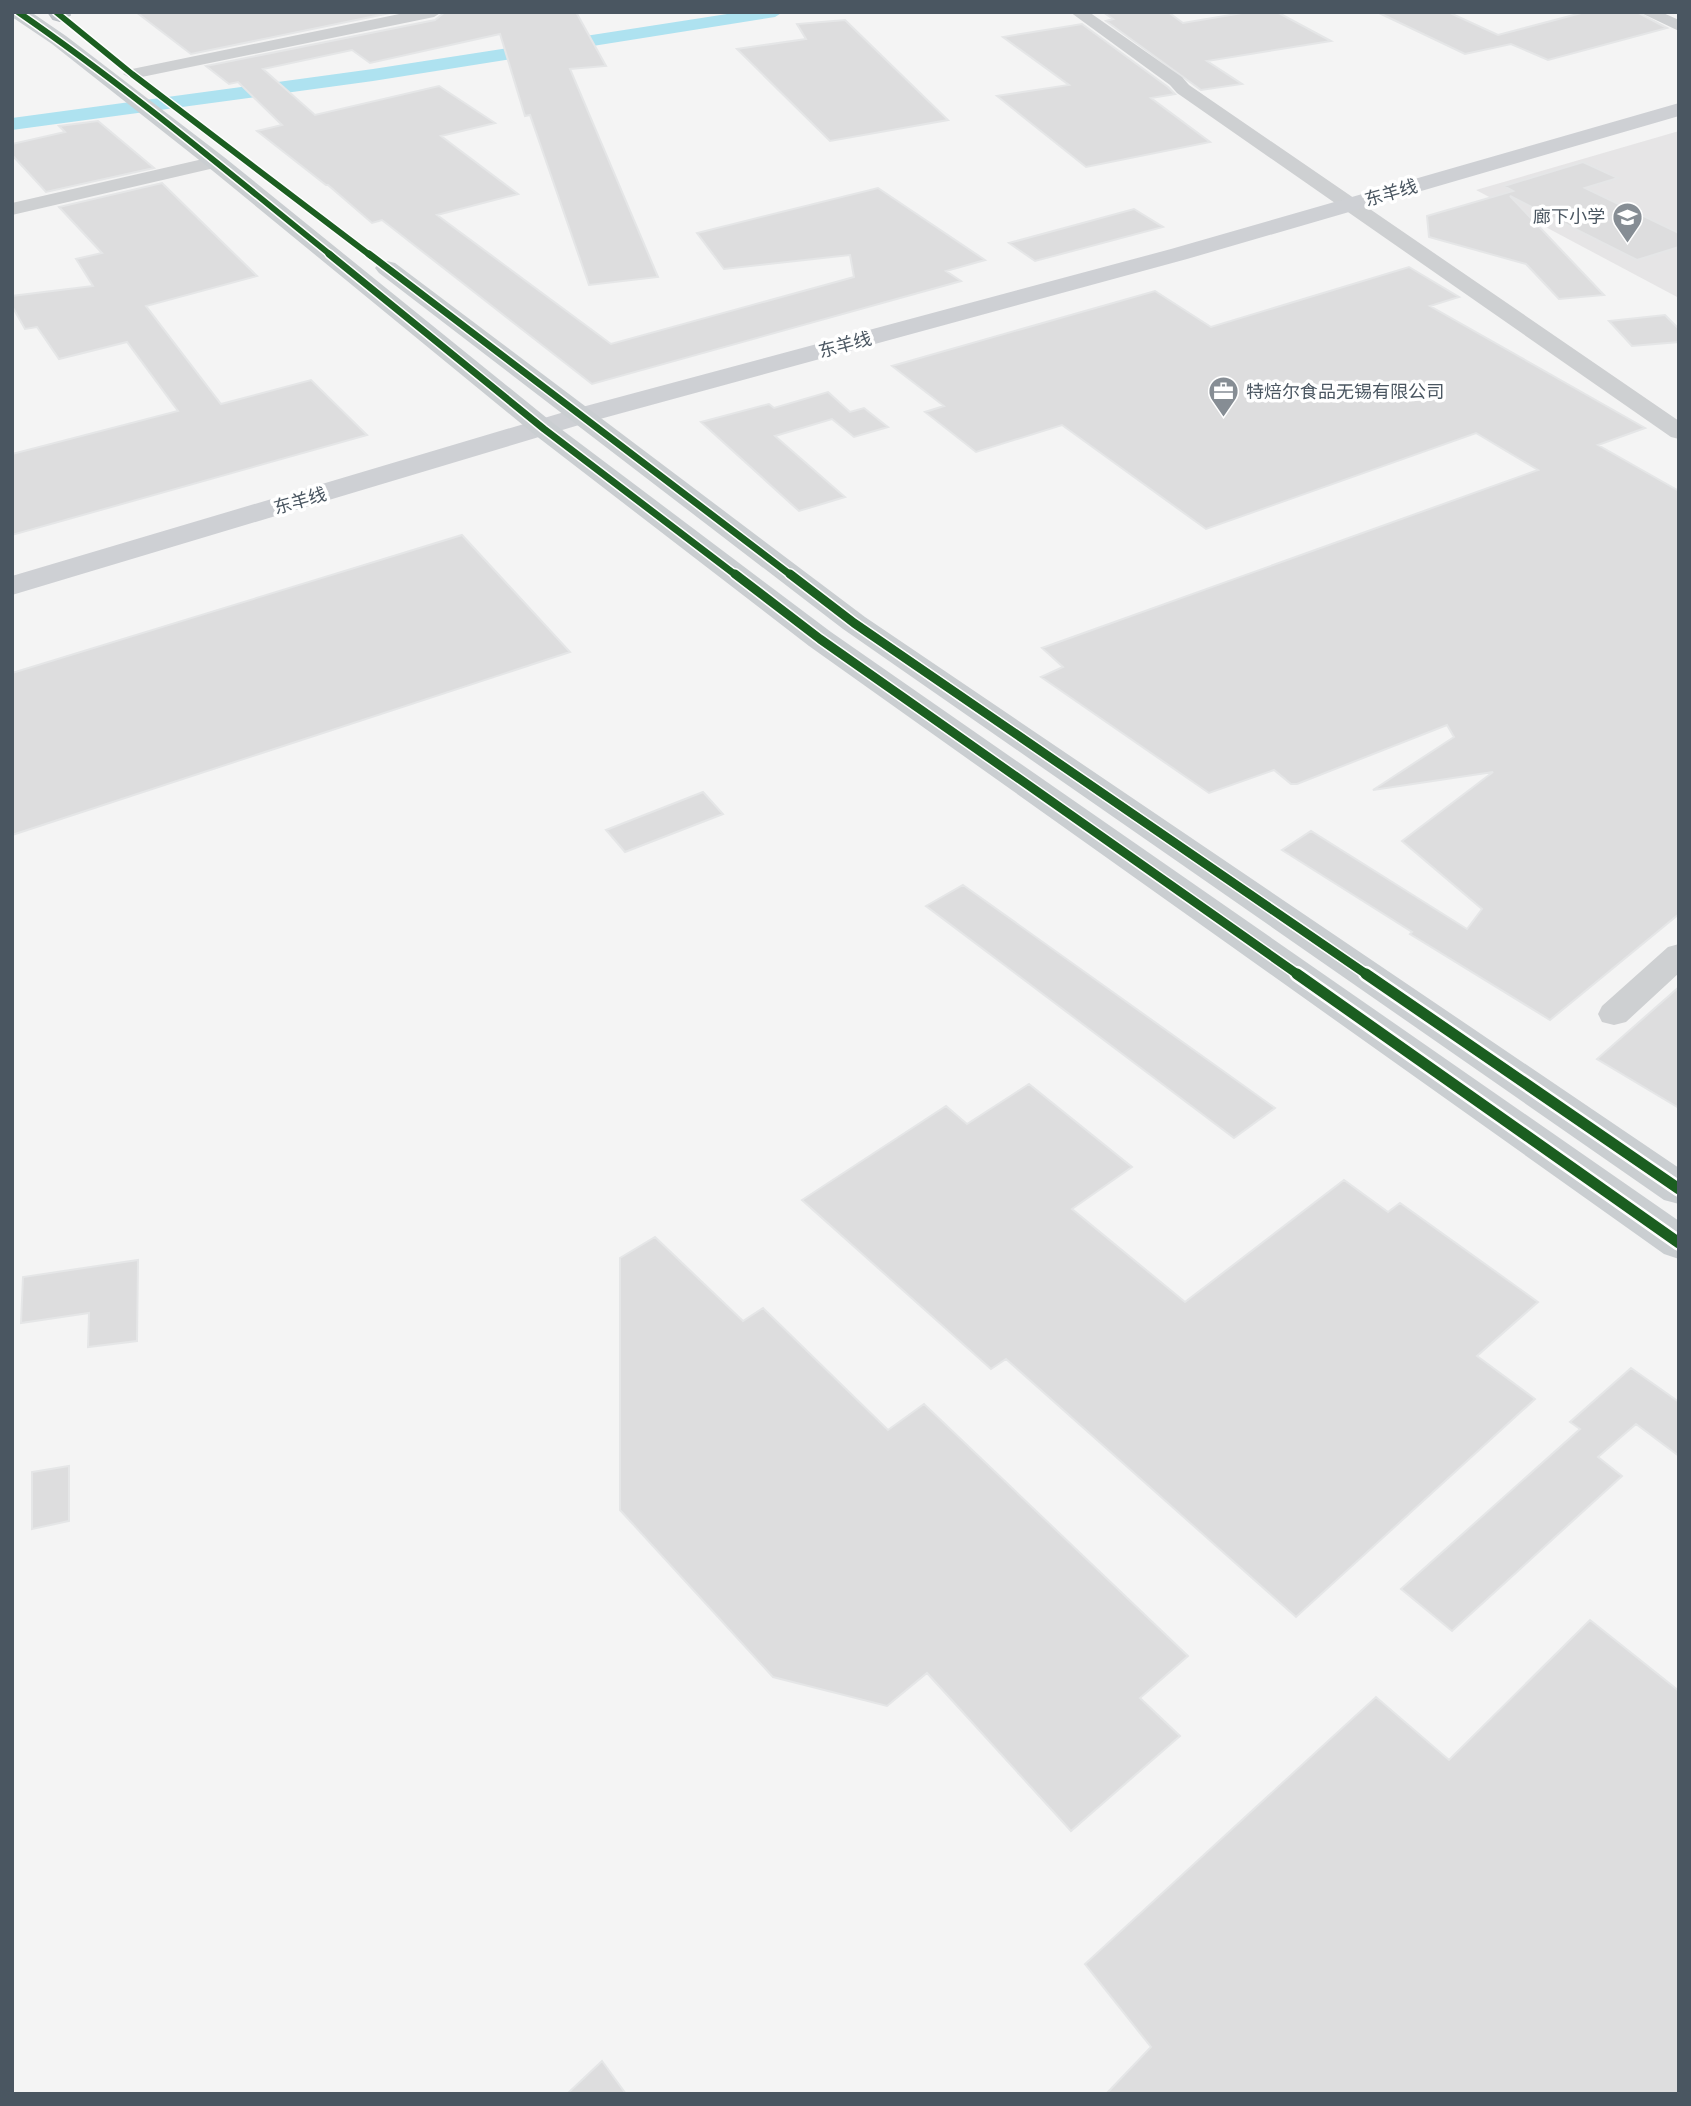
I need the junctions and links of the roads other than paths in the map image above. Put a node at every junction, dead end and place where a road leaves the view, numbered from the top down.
1 (18, 12) edge
2 (434, 12) edge
3 (1078, 12) edge
4 (1647, 12) edge
5 (57, 13) edge
6 (1679, 26) edge
7 (132, 74) junction
8 (160, 107) junction
9 (1679, 109) edge
10 (216, 162) junction
11 (1350, 205) junction
12 (12, 209) edge
13 (580, 416) junction
14 (544, 429) junction
15 (1679, 432) edge
16 (12, 586) edge
17 (1679, 955) edge
18 (1614, 1014) dead end
19 (1679, 1189) edge
20 (1679, 1243) edge

1 - 8 main road
2 - 7 street
3 - 11 street
4 - 6 street
5 - 7 main road
7 - 8 main road
8 - 10 main road
8 - 13 main road
9 - 11 main road, 东羊线
10 - 12 street
10 - 14 main road
11 - 13 main road, 东羊线
11 - 15 street
13 - 14 main road, 东羊线
13 - 19 main road
14 - 16 main road, 东羊线
14 - 20 main road
17 - 18 street

